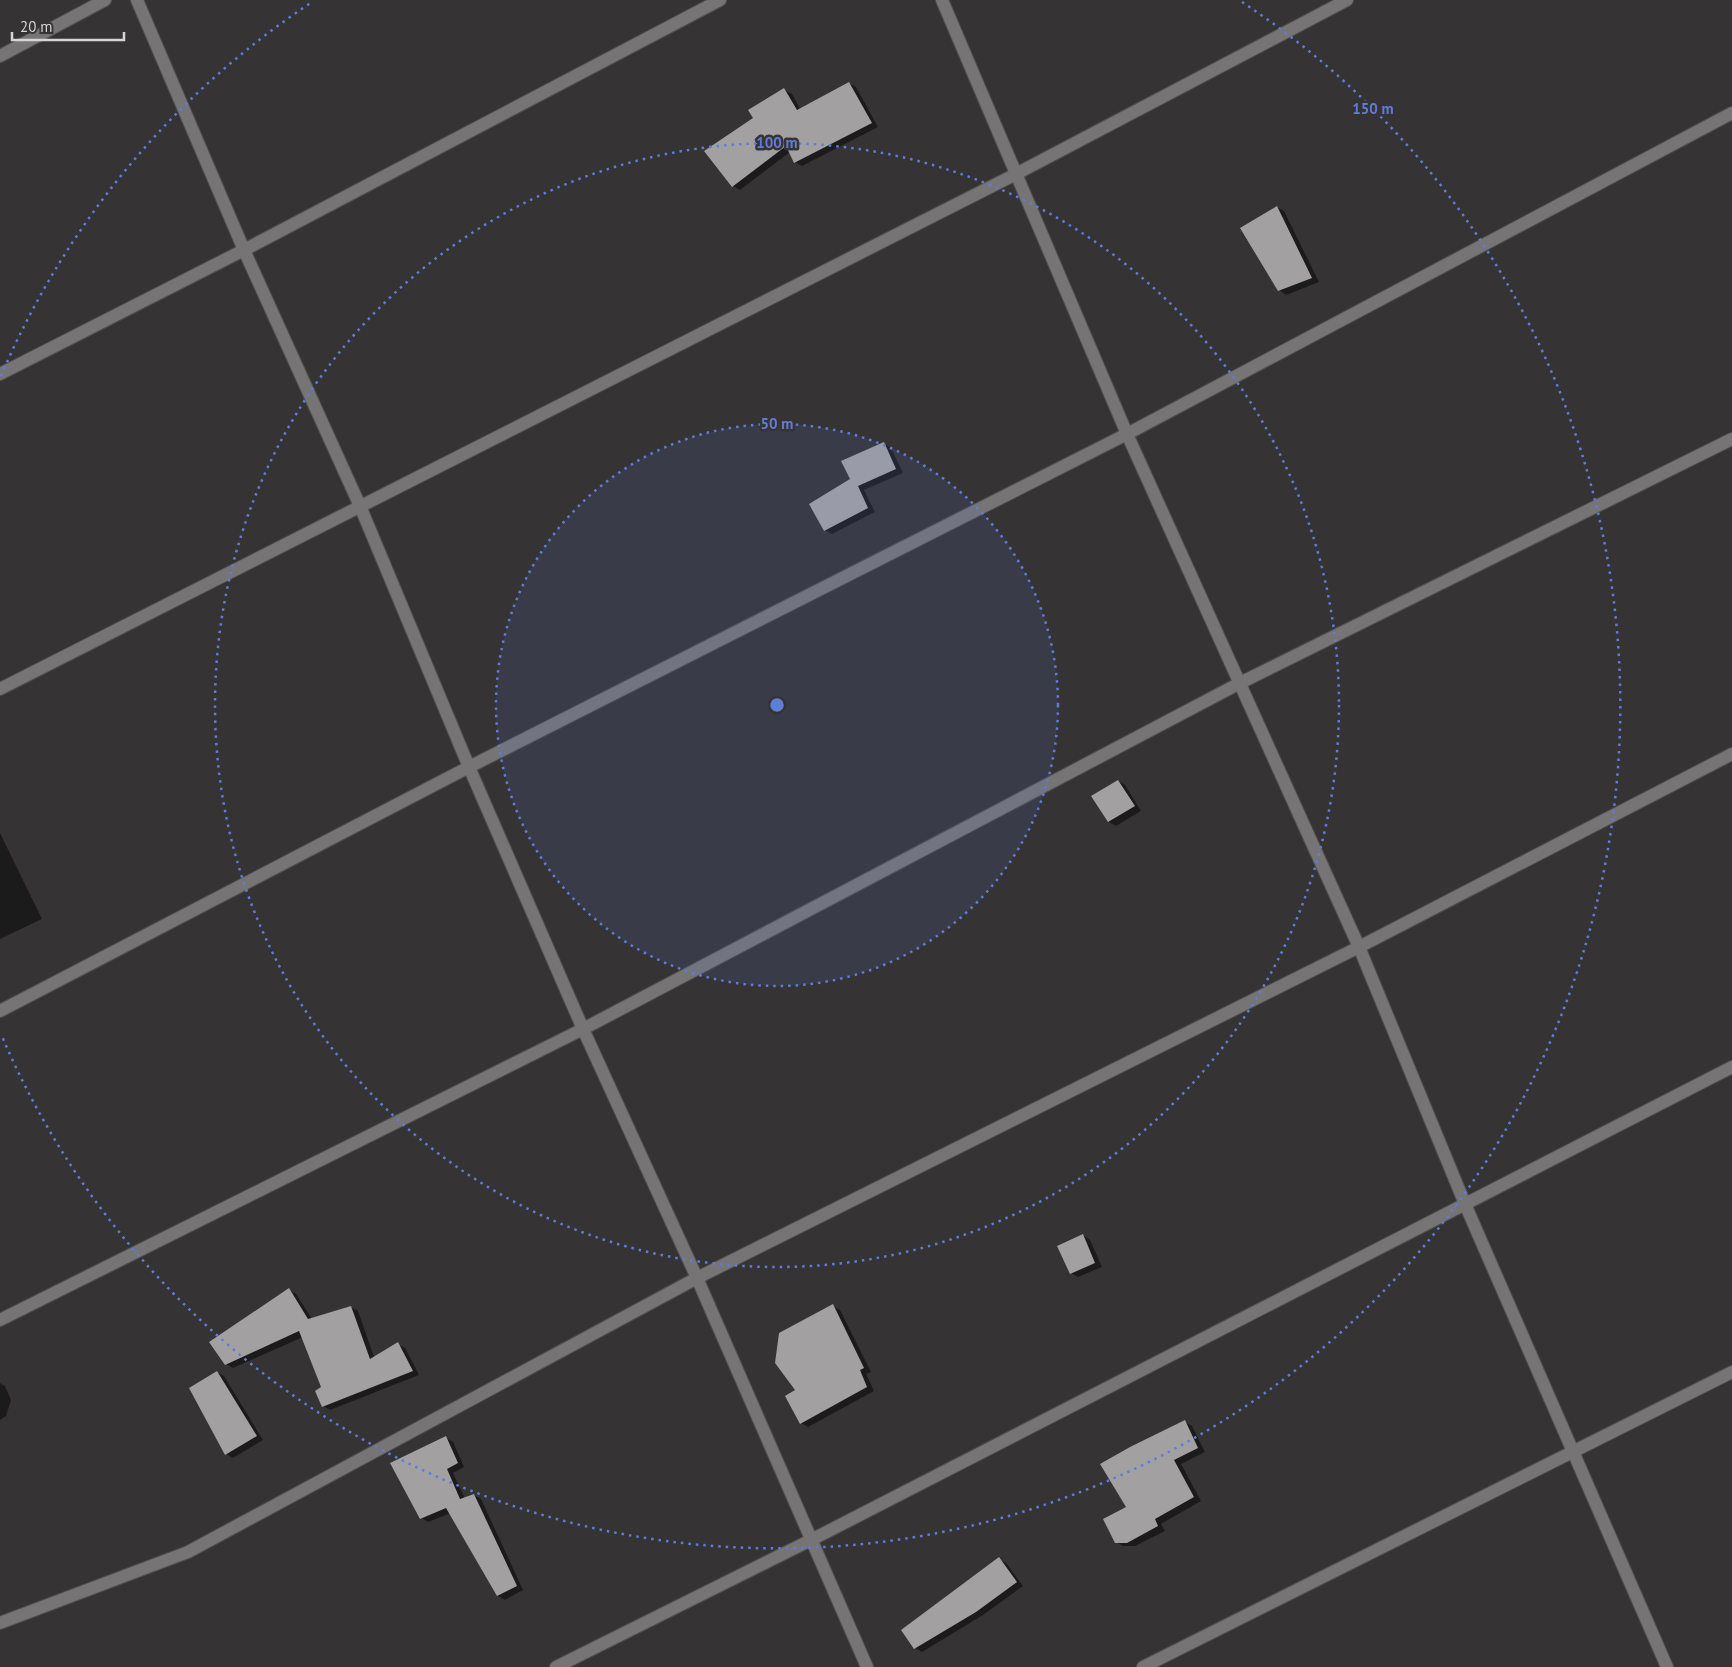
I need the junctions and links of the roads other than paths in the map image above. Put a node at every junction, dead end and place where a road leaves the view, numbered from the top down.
1 (105, 0) edge
2 (137, 0) edge
3 (720, 0) edge
4 (942, 0) edge
5 (1347, 0) edge
6 (0, 56) edge
7 (1732, 113) edge
8 (1016, 174) junction
9 (244, 250) junction
10 (0, 374) edge
11 (1127, 434) junction
12 (1732, 438) edge
13 (360, 506) junction
14 (1240, 683) junction
15 (0, 689) edge
16 (1732, 754) edge
17 (469, 767) junction
18 (1359, 947) junction
19 (0, 1011) edge
20 (583, 1029) junction
21 (1732, 1067) edge
22 (1465, 1204) junction
23 (697, 1278) junction
24 (0, 1320) edge
25 (1732, 1372) edge
26 (1572, 1452) junction
27 (811, 1540) junction
28 (0, 1623) edge
29 (556, 1667) edge
30 (867, 1667) edge
31 (1143, 1667) edge
32 (1667, 1667) edge

1 - 6 street
2 - 9 street
3 - 9 street
4 - 8 street
5 - 8 street
7 - 11 street
8 - 11 street
8 - 13 street
9 - 10 street
9 - 13 street
11 - 14 street
11 - 17 street
12 - 14 street
13 - 15 street
13 - 17 street
14 - 18 street
14 - 20 street
16 - 18 street
17 - 19 street
17 - 20 street
18 - 22 street
18 - 23 street
20 - 23 street
20 - 24 street
21 - 22 street
22 - 26 street
22 - 27 street
23 - 27 street
23 - 28 street
25 - 26 street
26 - 31 street
26 - 32 street
27 - 29 street
27 - 30 street

